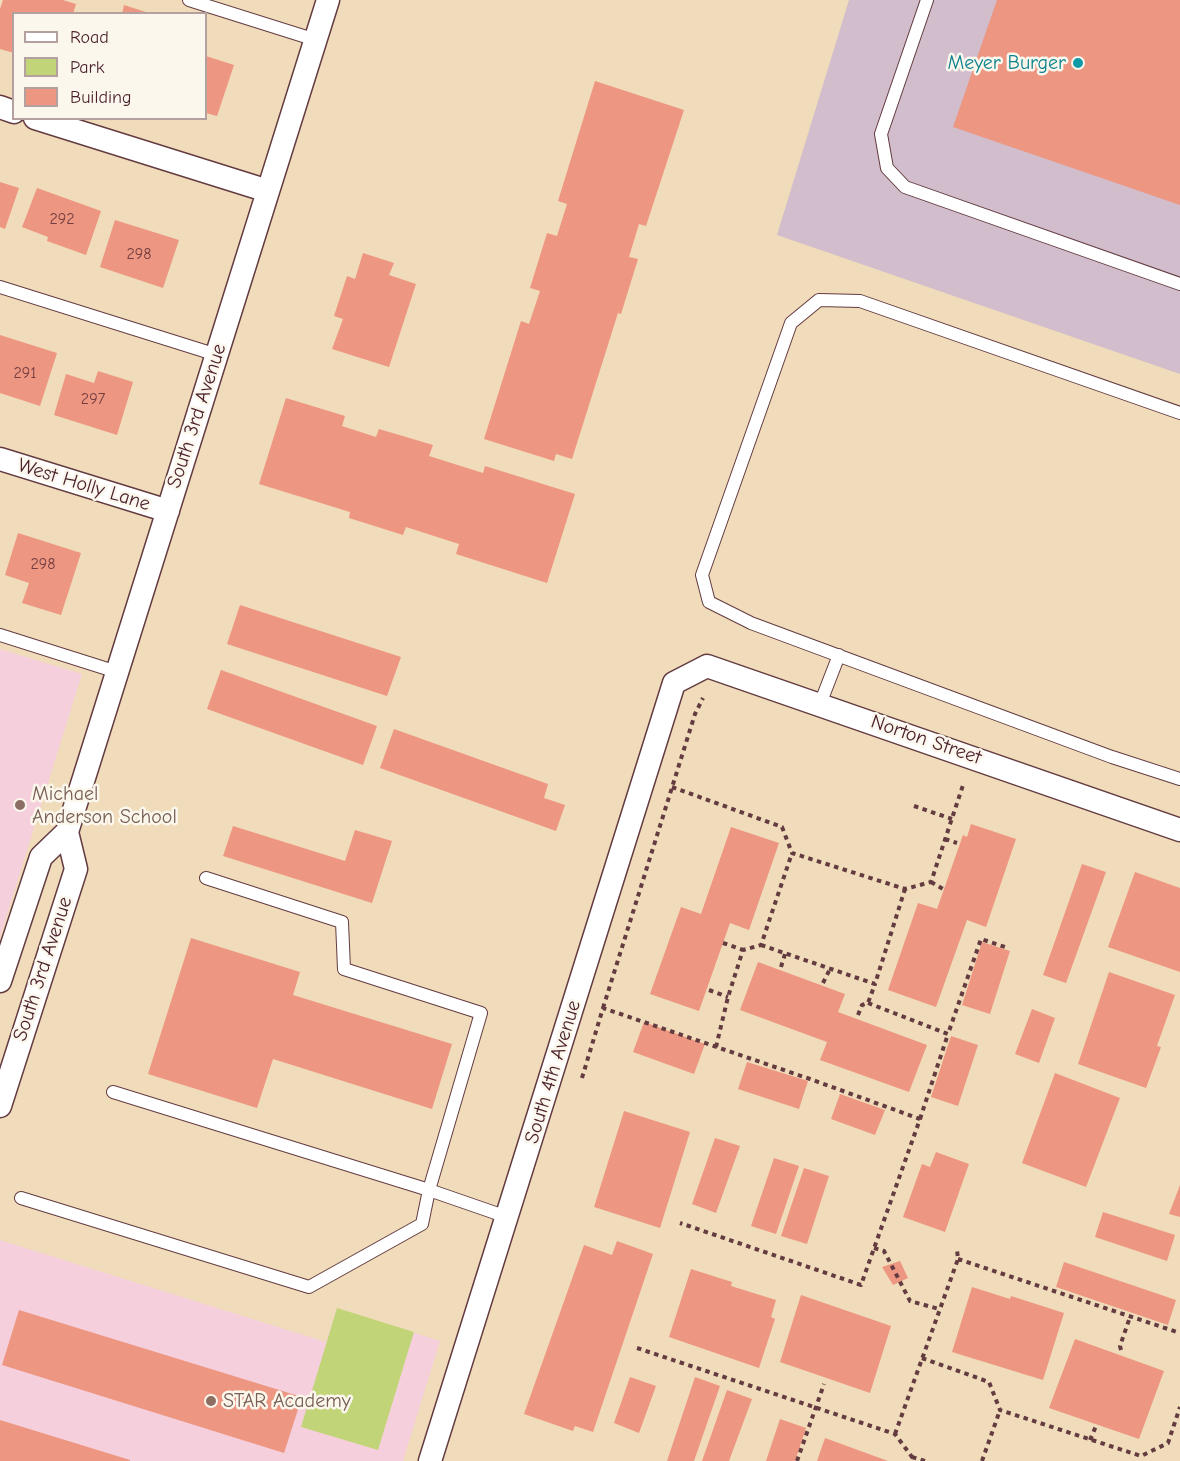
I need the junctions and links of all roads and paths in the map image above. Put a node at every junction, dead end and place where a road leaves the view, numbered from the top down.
1 (189, 0) edge
2 (328, 0) edge
3 (927, 0) edge
4 (316, 40) junction
5 (42, 120) edge
6 (268, 191) junction
7 (1180, 284) edge
8 (0, 287) edge
9 (217, 355) junction
10 (1180, 413) edge
11 (0, 459) edge
12 (168, 511) junction
13 (0, 635) edge
14 (839, 655) junction
15 (117, 672) junction
16 (674, 683) joint
17 (711, 696) dead end
18 (820, 704) junction
19 (965, 779) dead end
20 (1180, 779) edge
21 (672, 787) junction
22 (914, 806) dead end
23 (952, 819) junction
24 (1180, 830) edge
25 (67, 832) junction
26 (945, 839) junction
27 (957, 843) dead end
28 (792, 853) junction
29 (206, 878) dead end
30 (931, 882) junction
31 (905, 889) junction
32 (943, 889) dead end
33 (723, 943) dead end
34 (761, 945) junction
35 (1008, 948) dead end
36 (743, 950) junction
37 (785, 954) junction
38 (781, 967) dead end
39 (830, 969) junction
40 (0, 981) edge
41 (823, 983) dead end
42 (875, 984) junction
43 (709, 990) dead end
44 (728, 997) junction
45 (868, 1003) junction
46 (603, 1008) junction
47 (858, 1015) dead end
48 (948, 1034) junction
49 (716, 1047) junction
50 (582, 1077) dead end
51 (113, 1092) dead end
52 (0, 1106) edge
53 (920, 1119) junction
54 (429, 1190) junction
55 (21, 1198) dead end
56 (507, 1217) junction
57 (680, 1223) dead end
58 (874, 1248) junction
59 (957, 1250) dead end
60 (958, 1259) junction
61 (939, 1309) junction
62 (1130, 1317) junction
63 (1180, 1333) edge
64 (636, 1348) dead end
65 (1121, 1350) dead end
66 (922, 1359) junction
67 (824, 1384) dead end
68 (816, 1407) junction
69 (1180, 1407) edge
70 (1000, 1410) junction
71 (1096, 1426) dead end
72 (895, 1434) junction
73 (1090, 1440) junction
74 (914, 1459) edge
75 (1140, 1459) edge
76 (430, 1461) edge
77 (797, 1461) edge
78 (925, 1461) edge
79 (982, 1461) edge

1 - 4 lane
2 - 4 street, South 3rd Avenue
3 - 7 lane
4 - 6 street, South 3rd Avenue
5 - 6 street
6 - 9 street, South 3rd Avenue
8 - 9 lane
9 - 12 street, South 3rd Avenue
10 - 14 lane
11 - 12 street, West Holly Lane
12 - 15 street, South 3rd Avenue
13 - 15 lane
14 - 18 lane
14 - 20 lane
15 - 25 street, South 3rd Avenue
16 - 18 street, Norton Street
16 - 56 street, South 4th Avenue
17 - 21 path
18 - 24 street, Norton Street
19 - 23 path
21 - 28 path
21 - 46 path
22 - 23 path
23 - 26 path
25 - 40 street, South 3rd Avenue
25 - 52 street, South 3rd Avenue
26 - 27 path
26 - 30 path
28 - 31 path
28 - 34 path
29 - 54 lane
30 - 31 path
30 - 32 path
31 - 42 path
33 - 36 path
34 - 36 path
34 - 37 path
35 - 48 path
36 - 44 path
37 - 38 path
37 - 39 path
39 - 41 path
39 - 42 path
42 - 45 path
43 - 44 path
44 - 49 path
45 - 47 path
45 - 48 path
46 - 49 path
46 - 50 path
48 - 53 path
49 - 53 path
51 - 54 lane
53 - 58 path
54 - 55 lane
54 - 56 lane
56 - 76 street, South 4th Avenue
57 - 58 path
58 - 61 path
59 - 60 path
60 - 61 path
60 - 62 path
61 - 66 path
62 - 63 path
62 - 65 path
64 - 68 path
66 - 70 path
66 - 72 path
67 - 68 path
68 - 72 path
68 - 77 path
69 - 75 path
70 - 73 path
70 - 79 path
71 - 73 path
72 - 74 path
73 - 75 path
74 - 78 path

